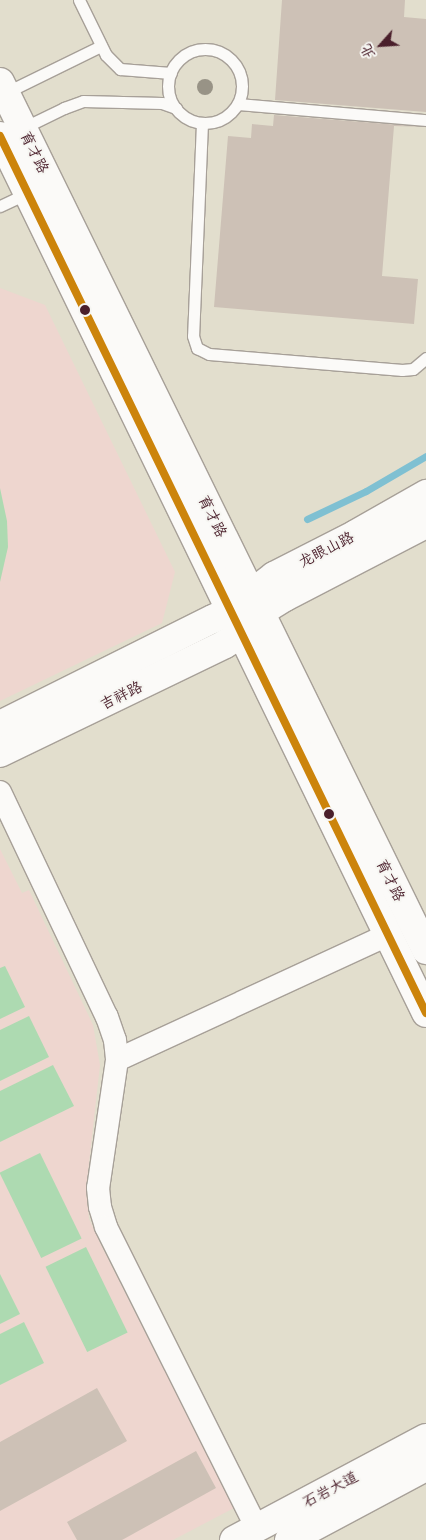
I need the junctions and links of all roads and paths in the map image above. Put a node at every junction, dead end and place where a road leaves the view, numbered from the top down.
1 (79, 0) edge
2 (101, 46) junction
3 (171, 73) junction
4 (3, 87) edge
5 (238, 104) junction
6 (176, 108) junction
7 (426, 120) edge
8 (202, 123) junction
9 (12, 132) edge
10 (28, 193) junction
11 (0, 206) edge
12 (426, 358) edge
13 (426, 494) edge
14 (426, 524) edge
15 (246, 613) junction
16 (0, 725) edge
17 (0, 753) edge
18 (0, 792) edge
19 (388, 935) junction
20 (426, 950) edge
21 (426, 1013) edge
22 (117, 1060) junction
23 (426, 1438) edge
24 (426, 1467) edge
25 (245, 1534) edge
26 (289, 1540) edge

1 - 2 lane
2 - 3 lane
2 - 4 lane
3 - 5 lane
3 - 6 lane
4 - 9 street, 育才路
5 - 7 lane
5 - 8 lane
6 - 8 lane
6 - 9 lane
8 - 12 lane
9 - 10 street, 育才路
9 - 15 street, 育才路
10 - 11 lane
10 - 15 street, 育才路
13 - 15 street, 龙眼山路
14 - 15 street, 龙眼山路
15 - 16 street, 吉祥路
15 - 17 street, 吉祥路
15 - 19 street, 育才路
15 - 20 street, 育才路
18 - 22 street
19 - 21 street, 育才路
19 - 22 street
22 - 25 street
23 - 25 street, 石岩大道
24 - 26 street, 石岩大道

